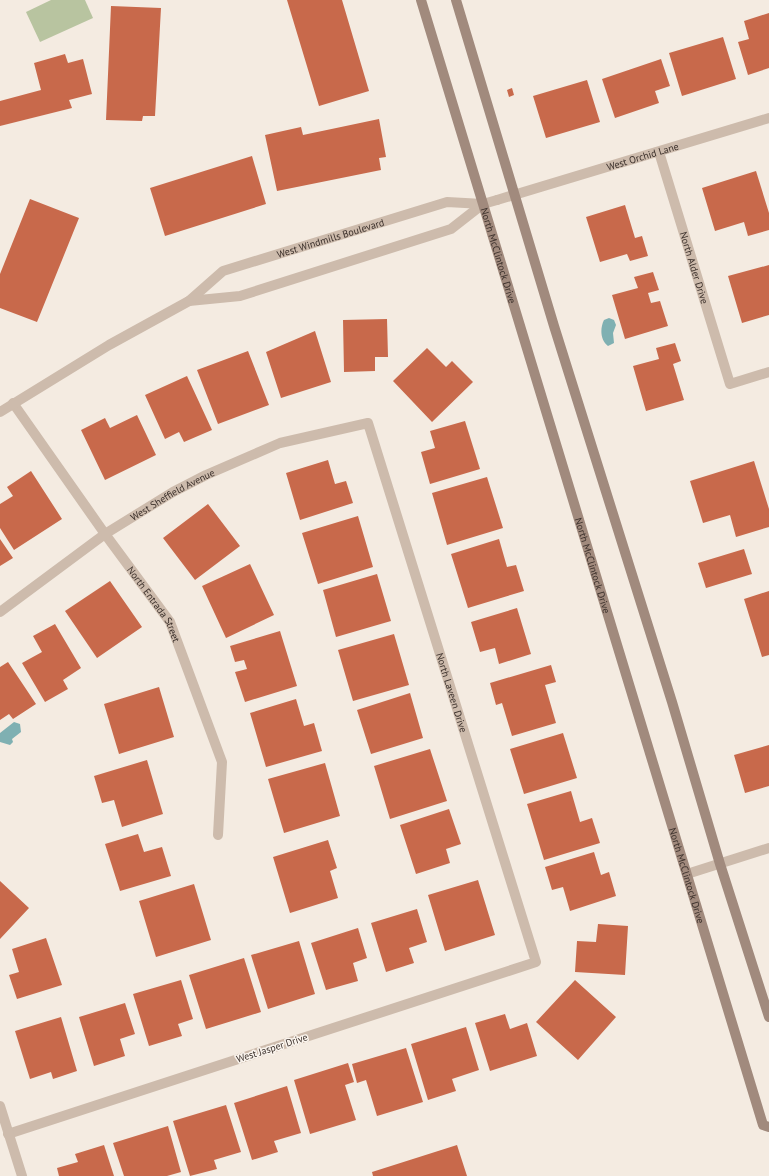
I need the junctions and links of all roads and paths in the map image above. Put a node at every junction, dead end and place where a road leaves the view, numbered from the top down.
1 (421, 0) edge
2 (456, 0) edge
3 (769, 118) edge
4 (659, 152) junction
5 (515, 194) junction
6 (483, 204) junction
7 (189, 301) junction
8 (769, 372) edge
9 (13, 403) junction
10 (0, 412) edge
11 (368, 423) joint
12 (105, 534) junction
13 (0, 612) edge
14 (218, 834) dead end
15 (769, 848) edge
16 (720, 864) junction
17 (687, 874) junction
18 (536, 962) joint
19 (769, 1017) edge
20 (0, 1106) edge
21 (769, 1126) edge
22 (8, 1134) junction
23 (22, 1176) edge

1 - 6 main road, North McClintock Drive
2 - 5 main road
3 - 4 street, West Orchid Lane
4 - 5 street, West Orchid Lane
4 - 8 street, North Alder Drive
5 - 6 street, West Windmills Boulevard
5 - 16 main road
6 - 7 street, West Windmills Boulevard
6 - 7 street, West Windmills Boulevard
6 - 17 main road, North McClintock Drive
7 - 9 street, West Windmills Boulevard
9 - 10 street, West Windmills Boulevard
9 - 12 street, North Entrada Street
11 - 12 street, West Sheffield Avenue
11 - 18 street, North Laveen Drive
12 - 13 street, West Sheffield Avenue
12 - 14 street, North Entrada Street
15 - 16 street
16 - 17 street
16 - 19 main road
17 - 21 main road, North McClintock Drive
18 - 22 street, West Jasper Drive
20 - 22 street
22 - 23 street

